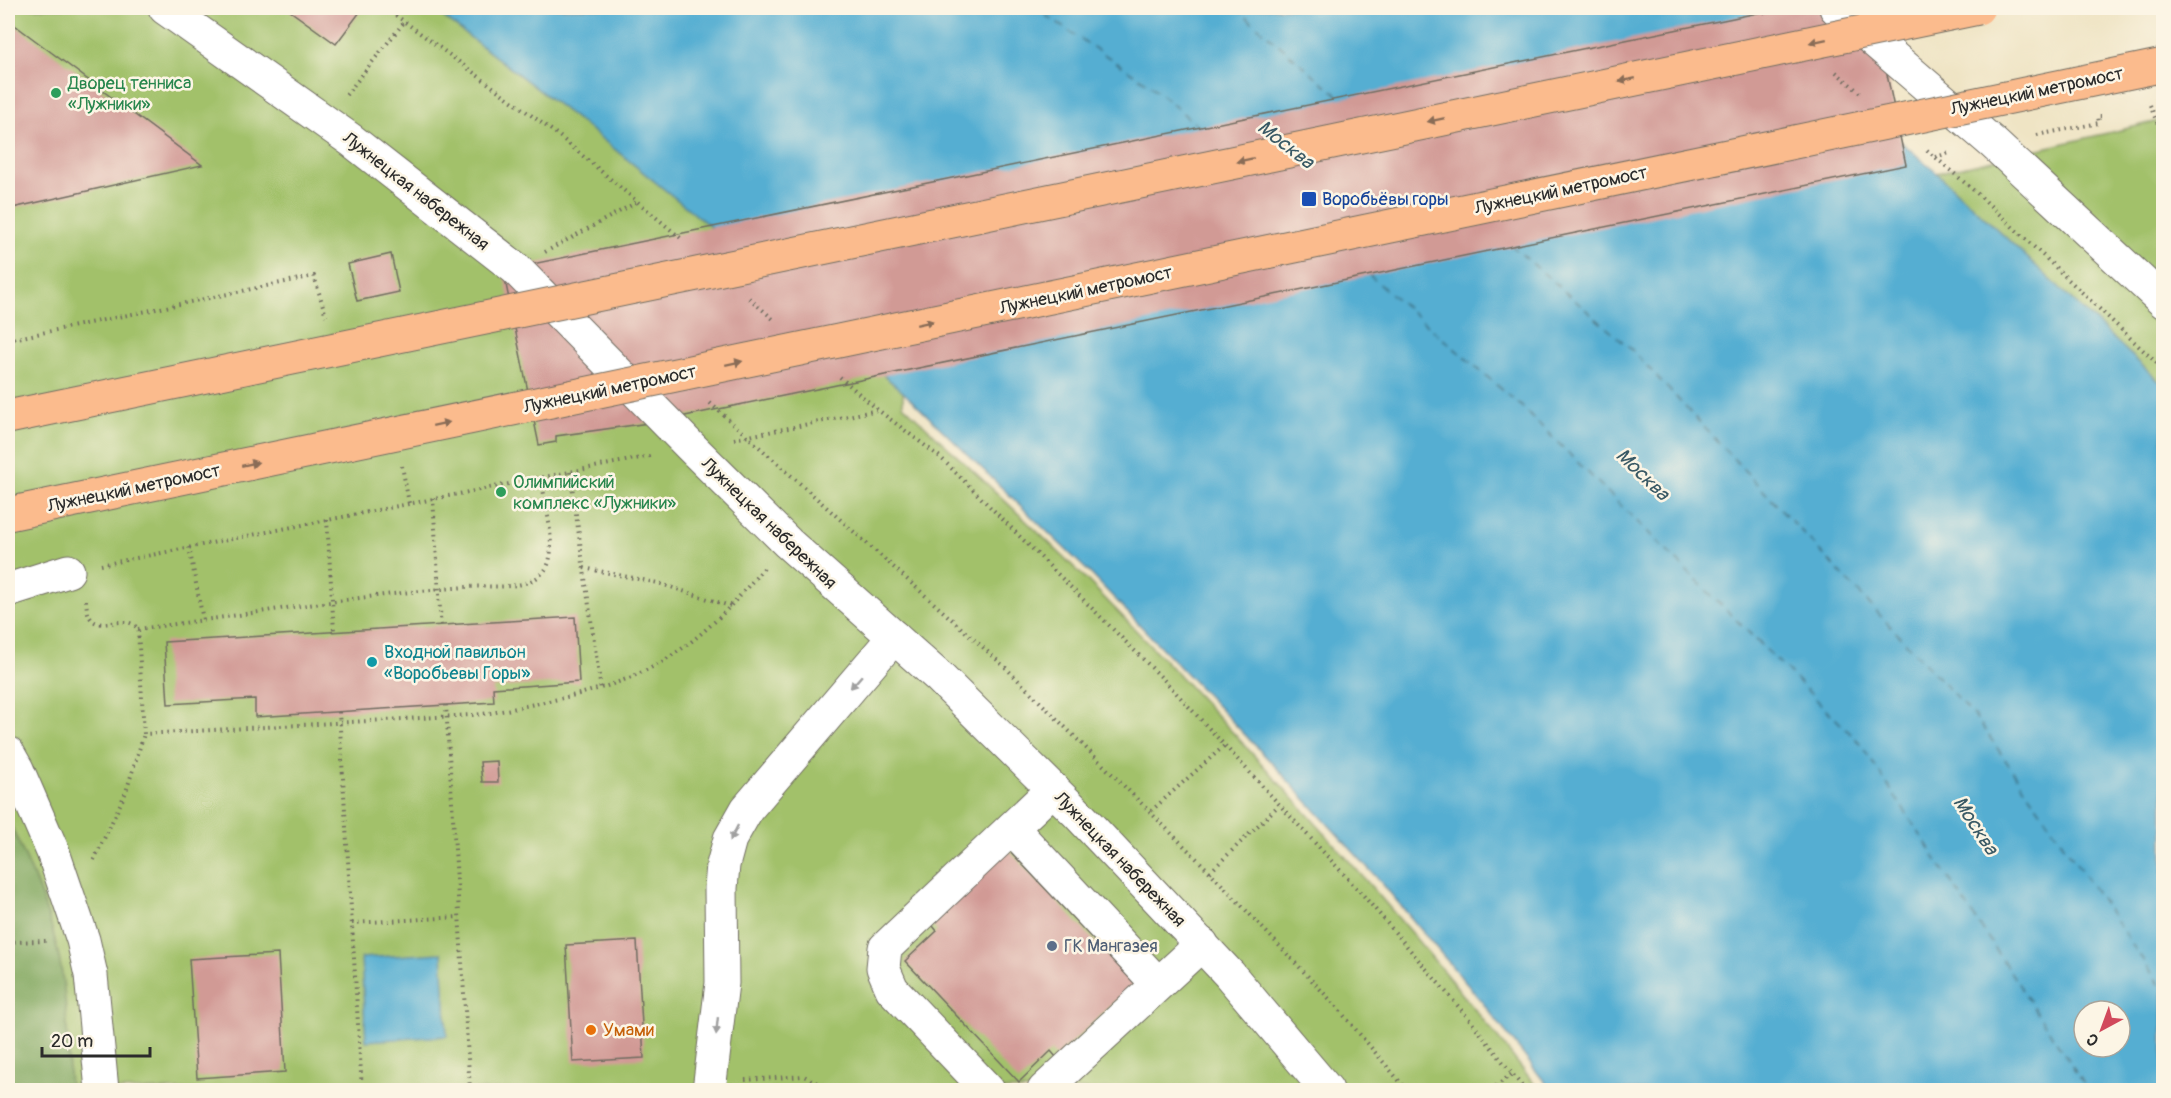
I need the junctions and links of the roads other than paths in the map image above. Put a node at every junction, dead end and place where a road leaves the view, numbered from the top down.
1 (165, 8) edge
2 (1836, 8) edge
3 (1978, 8) edge
4 (2163, 65) edge
5 (2163, 303) edge
6 (8, 417) edge
7 (8, 514) edge
8 (76, 570) road end
9 (8, 590) edge
10 (894, 637) junction
11 (8, 753) edge
12 (1053, 789) junction
13 (1012, 828) junction
14 (1202, 944) junction
15 (1158, 984) junction
16 (710, 1086) edge
17 (102, 1090) edge
18 (988, 1090) edge
19 (1044, 1090) edge
20 (1327, 1090) edge

1 - 10 street, Лужнецкая набережная
2 - 5 street
3 -> 6 main road, bridge
7 -> 4 main road, Лужнецкий метромост, bridge
8 - 9 street
10 - 12 street, Лужнецкая набережная
10 -> 16 street
11 - 17 street
12 - 13 street
12 - 14 street, Лужнецкая набережная
13 - 15 street
13 - 18 street
14 - 15 street
14 - 20 street, Лужнецкая набережная
15 - 19 street

